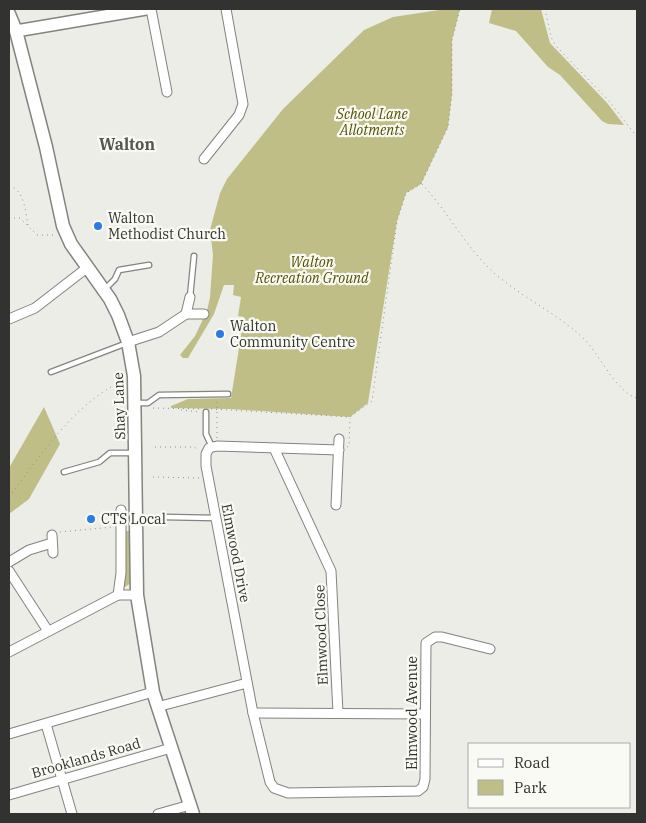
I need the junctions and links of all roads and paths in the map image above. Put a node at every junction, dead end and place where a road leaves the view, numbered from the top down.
1 (146, 9) edge
2 (151, 9) edge
3 (226, 9) edge
4 (460, 9) edge
5 (545, 9) edge
6 (107, 12) edge
7 (9, 14) edge
8 (16, 31) junction
9 (165, 92) dead end
10 (637, 137) edge
11 (204, 159) dead end
12 (421, 184) junction
13 (9, 186) edge
14 (9, 218) edge
15 (28, 225) junction
16 (66, 233) junction
17 (194, 256) dead end
18 (148, 265) dead end
19 (88, 267) junction
20 (104, 290) junction
21 (190, 297) joint
22 (186, 314) junction
23 (204, 314) dead end
24 (9, 319) edge
25 (128, 342) junction
26 (51, 372) dead end
27 (134, 376) junction
28 (217, 394) junction
29 (228, 394) dead end
30 (637, 398) edge
31 (135, 403) junction
32 (152, 408) dead end
33 (181, 408) junction
34 (217, 409) junction
35 (206, 412) joint
36 (350, 417) junction
37 (339, 439) dead end
38 (156, 447) dead end
39 (274, 448) junction
40 (212, 449) junction
41 (339, 450) junction
42 (136, 453) junction
43 (64, 472) dead end
44 (153, 477) dead end
45 (208, 478) junction
46 (9, 498) edge
47 (336, 505) dead end
48 (122, 510) dead end
49 (164, 517) dead end
50 (216, 518) junction
51 (121, 527) junction
52 (52, 539) junction
53 (53, 553) dead end
54 (9, 562) edge
55 (9, 571) edge
56 (118, 595) junction
57 (137, 595) junction
58 (48, 632) junction
59 (493, 650) dead end
60 (9, 652) edge
61 (247, 683) junction
62 (153, 692) junction
63 (158, 706) junction
64 (253, 713) junction
65 (338, 713) junction
66 (425, 714) junction
67 (46, 724) junction
68 (9, 734) edge
69 (172, 748) junction
70 (62, 780) junction
71 (274, 788) joint
72 (9, 795) edge
73 (192, 810) edge
74 (72, 814) edge
75 (158, 814) edge

1 - 6 street
2 - 9 street
3 - 11 street
4 - 12 path
5 - 10 path
6 - 8 street
7 - 8 main road, Shay Lane
8 - 16 main road, Shay Lane
12 - 30 path
12 - 36 path
13 - 15 path
14 - 15 path
15 - 16 path
16 - 19 main road, Shay Lane
17 - 21 lane
18 - 20 lane
19 - 20 main road, Shay Lane
19 - 24 street
20 - 25 main road, Shay Lane
21 - 22 street
22 - 23 street
22 - 25 street
25 - 26 lane
25 - 27 main road, Shay Lane
27 - 31 main road, Shay Lane
27 - 46 path
28 - 29 lane
28 - 31 lane
28 - 34 path
31 - 42 main road, Shay Lane
32 - 33 path
33 - 34 path
33 - 35 path
34 - 36 path
34 - 40 path
35 - 40 lane
36 - 41 path
37 - 41 street
38 - 40 path
39 - 40 street
39 - 41 street
39 - 65 street, Elmwood Close
40 - 45 street, Elmwood Drive
41 - 47 street
42 - 43 lane
42 - 57 main road, Shay Lane
44 - 45 path
45 - 50 street, Elmwood Drive
48 - 51 street
49 - 50 lane
50 - 61 street, Elmwood Drive
51 - 52 path
51 - 56 street
52 - 53 street
52 - 54 street
55 - 58 street
56 - 57 street
56 - 58 street
57 - 62 main road, Shay Lane
58 - 60 street
59 - 66 street, Elmwood Avenue
61 - 63 street
61 - 64 street, Elmwood Drive
62 - 63 main road, Shay Lane
62 - 67 street
63 - 69 main road, Shay Lane
64 - 65 street
64 - 71 street, Elmwood Drive
65 - 66 street
66 - 71 street, Elmwood Avenue
67 - 68 street
67 - 70 street
69 - 70 street, Brooklands Road
69 - 73 main road, Shay Lane
70 - 72 street, Brooklands Road
70 - 74 street
73 - 75 street

